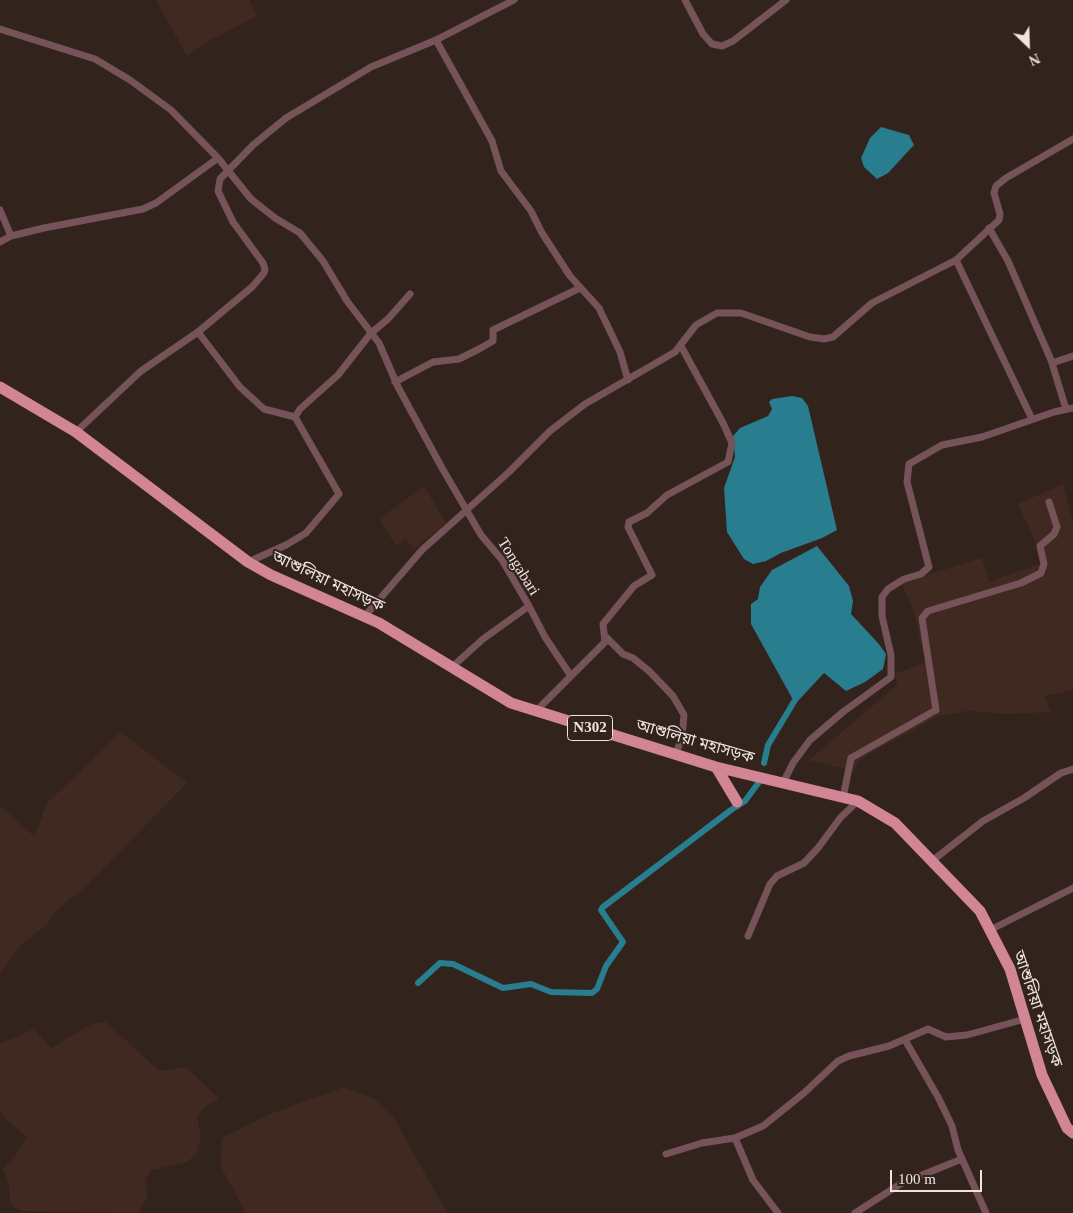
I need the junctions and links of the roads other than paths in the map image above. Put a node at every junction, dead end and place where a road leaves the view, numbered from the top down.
1 (514, 0) edge
2 (685, 0) edge
3 (786, 0) edge
4 (503, 2) edge
5 (0, 29) edge
6 (436, 40) junction
7 (1073, 139) edge
8 (218, 158) junction
9 (228, 170) junction
10 (0, 210) edge
11 (989, 228) junction
12 (11, 236) junction
13 (0, 242) edge
14 (956, 260) junction
15 (580, 288) junction
16 (410, 294) dead end
17 (198, 332) junction
18 (371, 333) junction
19 (681, 346) junction
20 (1073, 356) edge
21 (1052, 362) junction
22 (628, 380) junction
23 (395, 382) junction
24 (0, 387) edge
25 (1070, 408) edge
26 (294, 417) junction
27 (1032, 419) junction
28 (76, 432) junction
29 (1049, 502) dead end
30 (468, 510) junction
31 (248, 562) junction
32 (529, 606) junction
33 (365, 616) junction
34 (604, 636) junction
35 (452, 667) junction
36 (571, 676) junction
37 (536, 710) junction
38 (676, 755) junction
39 (716, 768) junction
40 (1073, 769) edge
41 (783, 783) junction
42 (843, 798) junction
43 (858, 801) junction
44 (737, 802) dead end
45 (932, 861) junction
46 (1073, 888) edge
47 (990, 930) junction
48 (748, 936) dead end
49 (1025, 1019) junction
50 (905, 1040) junction
51 (1073, 1133) edge
52 (735, 1138) junction
53 (666, 1154) dead end
54 (962, 1159) junction
55 (778, 1213) edge
56 (855, 1213) edge
57 (986, 1213) edge

1 - 4 street
2 - 3 street
4 - 6 street
5 - 8 street, Tongabari
6 - 9 street
6 - 15 street
7 - 11 street
8 - 9 street, Tongabari
8 - 12 street
9 - 17 street
9 - 18 street, Tongabari
10 - 12 street
11 - 14 street
11 - 21 street
12 - 13 street
14 - 19 street
14 - 27 street
15 - 22 street
15 - 23 street
16 - 18 street
17 - 26 street
17 - 28 street
18 - 23 street, Tongabari
18 - 26 street
19 - 22 street
19 - 34 street
20 - 21 street
21 - 25 street
22 - 30 street
23 - 30 street, Tongabari
24 - 28 highway, আশুলিয়া মহাসড়ক / N302
25 - 27 street
26 - 31 street
27 - 41 street
28 - 31 highway, আশুলিয়া মহাসড়ক / N302
29 - 42 street
30 - 32 street, Tongabari
30 - 33 street
31 - 33 highway, আশুলিয়া মহাসড়ক / N302
32 - 35 street, Tongabari
32 - 36 street
33 - 35 highway, আশুলিয়া মহাসড়ক / N302
34 - 36 street
34 - 38 street
35 - 37 highway, আশুলিয়া মহাসড়ক / N302
36 - 37 street
37 - 38 highway, আশুলিয়া মহাসড়ক / N302
38 - 39 highway, আশুলিয়া মহাসড়ক / N302
39 - 41 highway, আশুলিয়া মহাসড়ক / N302
39 - 44 highway
40 - 45 street
41 - 42 highway, আশুলিয়া মহাসড়ক / N302
42 - 43 highway, আশুলিয়া মহাসড়ক / N302
43 - 45 highway, আশুলিয়া মহাসড়ক / N302
43 - 48 street
45 - 47 highway, আশুলিয়া মহাসড়ক / N302
46 - 47 street
47 - 49 highway, আশুলিয়া মহাসড়ক / N302
49 - 50 street
49 - 51 highway, আশুলিয়া মহাসড়ক / N302
50 - 52 street
50 - 54 street
52 - 53 street
52 - 55 street
54 - 56 street
54 - 57 street

